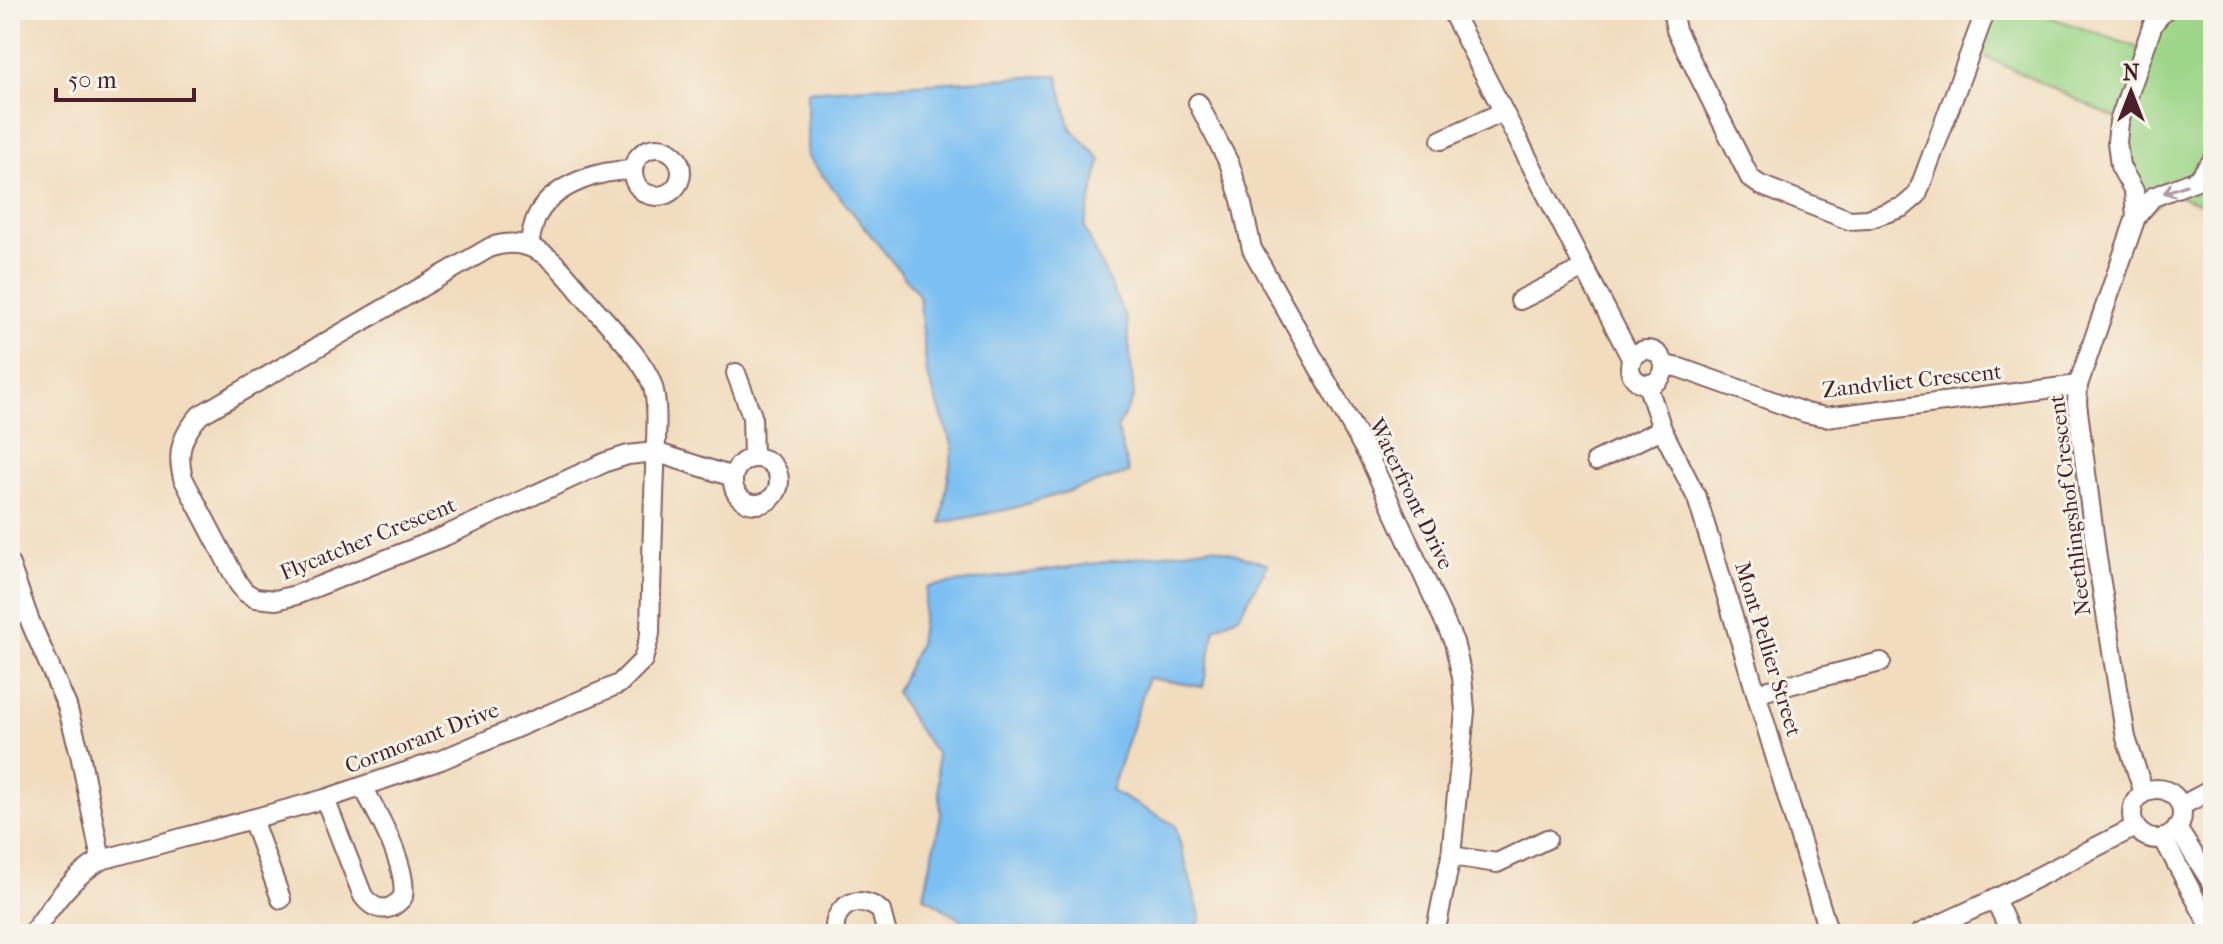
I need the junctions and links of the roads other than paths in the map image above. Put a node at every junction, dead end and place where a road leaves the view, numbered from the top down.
1 (1451, 10) edge
2 (1672, 10) edge
3 (1986, 10) edge
4 (2165, 10) edge
5 (1198, 103) dead end
6 (1503, 112) junction
7 (1441, 140) dead end
8 (2213, 160) edge
9 (633, 170) dead end
10 (2136, 217) junction
11 (529, 245) junction
12 (1584, 268) junction
13 (1520, 300) dead end
14 (1632, 360) junction
15 (1664, 365) junction
16 (736, 373) dead end
17 (1647, 384) junction
18 (2078, 385) junction
19 (1662, 429) junction
20 (655, 452) junction
21 (753, 457) junction
22 (1596, 461) dead end
23 (733, 477) junction
24 (10, 565) edge
25 (1881, 662) dead end
26 (1757, 693) junction
27 (363, 787) junction
28 (2213, 789) edge
29 (2144, 793) junction
30 (325, 799) junction
31 (2181, 806) junction
32 (252, 819) junction
33 (2135, 827) junction
34 (2170, 833) junction
35 (1547, 839) dead end
36 (1451, 856) junction
37 (101, 860) junction
38 (2213, 885) edge
39 (281, 899) dead end
40 (1995, 899) junction
41 (2213, 932) edge
42 (32, 934) edge
43 (835, 934) edge
44 (887, 934) edge
45 (1435, 934) edge
46 (1829, 934) edge
47 (1919, 934) edge
48 (2011, 934) edge

1 - 6 street
2 - 3 street
4 - 10 street
5 - 36 street, Waterfront Drive
6 - 7 street
6 - 12 street
8 -> 10 street
9 - 11 street
10 - 18 street, Neethlingshof Crescent
11 - 20 street
11 - 20 street, Flycatcher Crescent
12 - 13 street
12 - 14 street
14 - 15 street
14 - 17 street
15 - 17 street
15 - 18 street, Zandvliet Crescent
16 - 21 street
17 - 19 street, Mont Pellier Street
18 - 29 street, Neethlingshof Crescent
19 - 22 street
19 - 26 street, Mont Pellier Street
20 - 23 street
20 - 27 street, Cormorant Drive
21 - 23 street
21 - 23 street
24 - 37 street
25 - 26 street
26 - 46 street, Mont Pellier Street
27 - 30 street, Cormorant Drive
27 - 30 street
28 - 31 street
29 - 31 street
29 - 33 street
30 - 32 street, Cormorant Drive
31 - 34 street
32 - 37 street, Cormorant Drive
32 - 39 street
33 - 34 street
33 - 40 street
34 - 38 street
34 - 41 street
35 - 36 street
36 - 45 street, Waterfront Drive
37 - 42 street, Cormorant Drive
40 - 47 street
40 - 48 street
43 - 44 street

